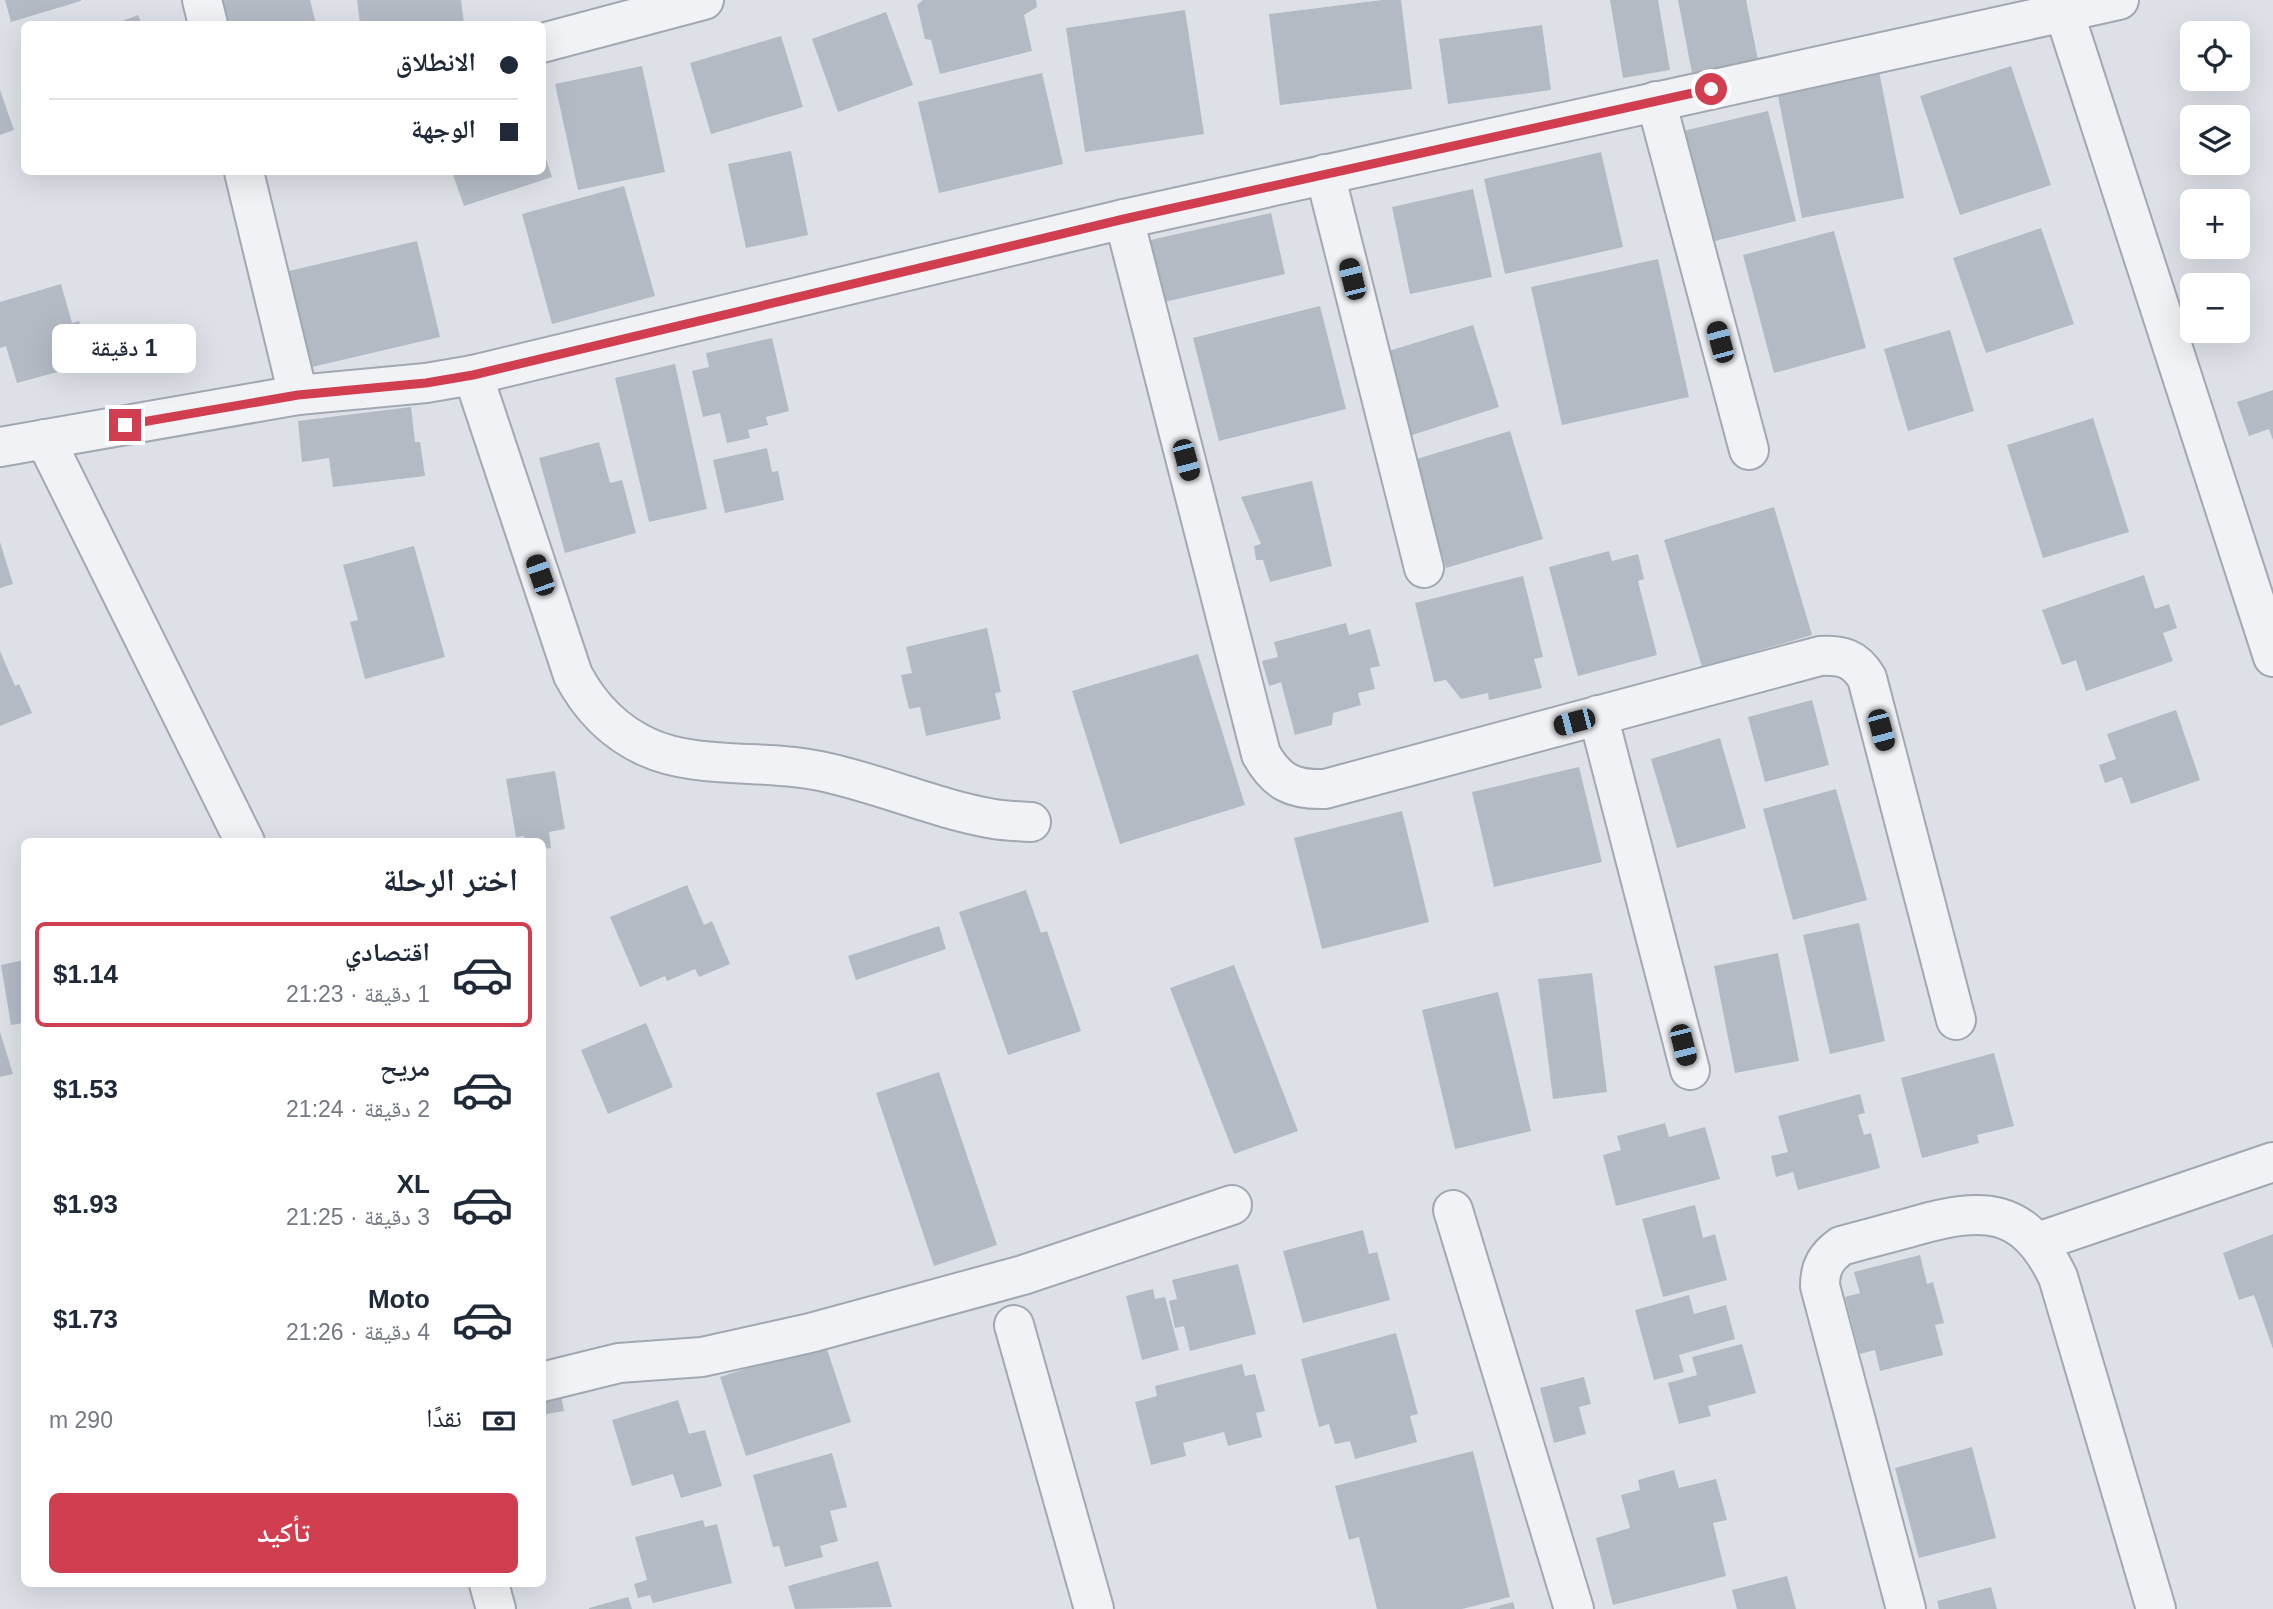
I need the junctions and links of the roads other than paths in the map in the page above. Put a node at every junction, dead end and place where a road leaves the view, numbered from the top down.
1 (202, 0) edge
2 (704, 0) edge
3 (2119, 0) edge
4 (2064, 12) junction
5 (207, 21) edge
6 (546, 42) edge
7 (1656, 101) junction
8 (1325, 174) junction
9 (245, 175) edge
10 (1124, 219) junction
11 (473, 375) junction
12 (298, 395) junction
13 (44, 439) junction
14 (0, 447) edge
15 (1749, 450) dead end
16 (1424, 568) dead end
17 (2273, 657) edge
18 (1598, 715) junction
19 (1031, 822) dead end
20 (243, 838) edge
21 (1956, 1020) dead end
22 (1690, 1070) dead end
23 (2273, 1161) edge
24 (1232, 1205) dead end
25 (1453, 1210) dead end
26 (2038, 1242) junction
27 (1014, 1325) dead end
28 (546, 1381) edge
29 (490, 1587) edge
30 (495, 1609) edge
31 (1094, 1609) edge
32 (1574, 1609) edge
33 (1906, 1609) edge
34 (2156, 1609) edge

1 - 5 street
2 - 6 street
3 - 4 street
4 - 7 street
4 - 17 street
7 - 8 street
7 - 15 street
8 - 10 street
8 - 16 street
9 - 12 street
10 - 11 street
10 - 18 street
11 - 12 street
11 - 19 street
12 - 13 street
13 - 14 street
13 - 20 street
18 - 21 street
18 - 22 street
23 - 26 street
24 - 28 street
25 - 32 street
26 - 33 street
26 - 34 street
27 - 31 street
29 - 30 street

